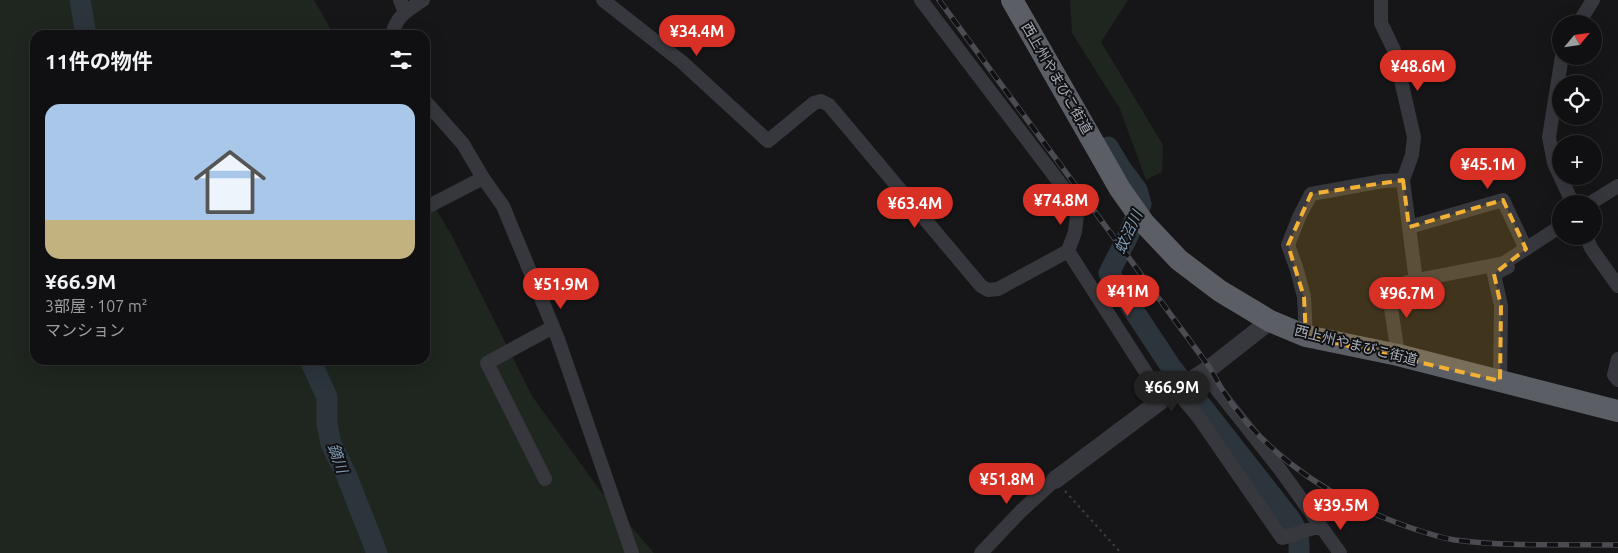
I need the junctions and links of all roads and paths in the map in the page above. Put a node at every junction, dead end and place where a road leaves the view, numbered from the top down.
1 (423, 0) edge
2 (603, 0) edge
3 (922, 0) edge
4 (1012, 0) edge
5 (1381, 0) edge
6 (1593, 0) edge
7 (403, 6) edge
8 (1584, 15) edge
9 (394, 30) edge
10 (1561, 65) edge
11 (430, 110) edge
12 (483, 178) junction
13 (1403, 180) junction
14 (1618, 186) edge
15 (1570, 195) edge
16 (1602, 196) edge
17 (430, 205) edge
18 (1409, 227) junction
19 (1552, 232) edge
20 (1590, 245) edge
21 (1526, 249) junction
22 (1068, 251) junction
23 (1507, 261) junction
24 (1416, 281) junction
25 (1618, 286) edge
26 (1270, 321) junction
27 (552, 327) junction
28 (1306, 336) junction
29 (1398, 355) junction
30 (1618, 359) edge
31 (1203, 372) junction
32 (1500, 380) junction
33 (1618, 380) edge
34 (1170, 395) junction
35 (1618, 411) edge
36 (545, 479) dead end
37 (1056, 480) junction
38 (1315, 528) junction
39 (632, 553) edge
40 (981, 553) edge
41 (1121, 553) edge
42 (1340, 553) edge

1 - 7 street
2 - 22 street
3 - 22 street
4 - 26 highway, 西上州やまびこ街道
5 - 13 street
6 - 8 street
7 - 9 street
10 - 15 street
11 - 12 street
12 - 17 street
12 - 27 street
13 - 18 street
13 - 28 street
14 - 16 street
18 - 21 street
18 - 24 street
19 - 21 street
20 - 25 street
21 - 23 street
22 - 34 street
23 - 24 street
23 - 32 street
24 - 29 street
26 - 28 highway, 西上州やまびこ街道
26 - 31 street
27 - 36 street
27 - 39 street
28 - 29 highway, 西上州やまびこ街道
29 - 32 highway, 西上州やまびこ街道
30 - 33 street
31 - 34 street
31 - 38 street
32 - 35 highway, 西上州やまびこ街道
34 - 37 street
34 - 38 street
37 - 40 street
37 - 41 path
38 - 42 street

